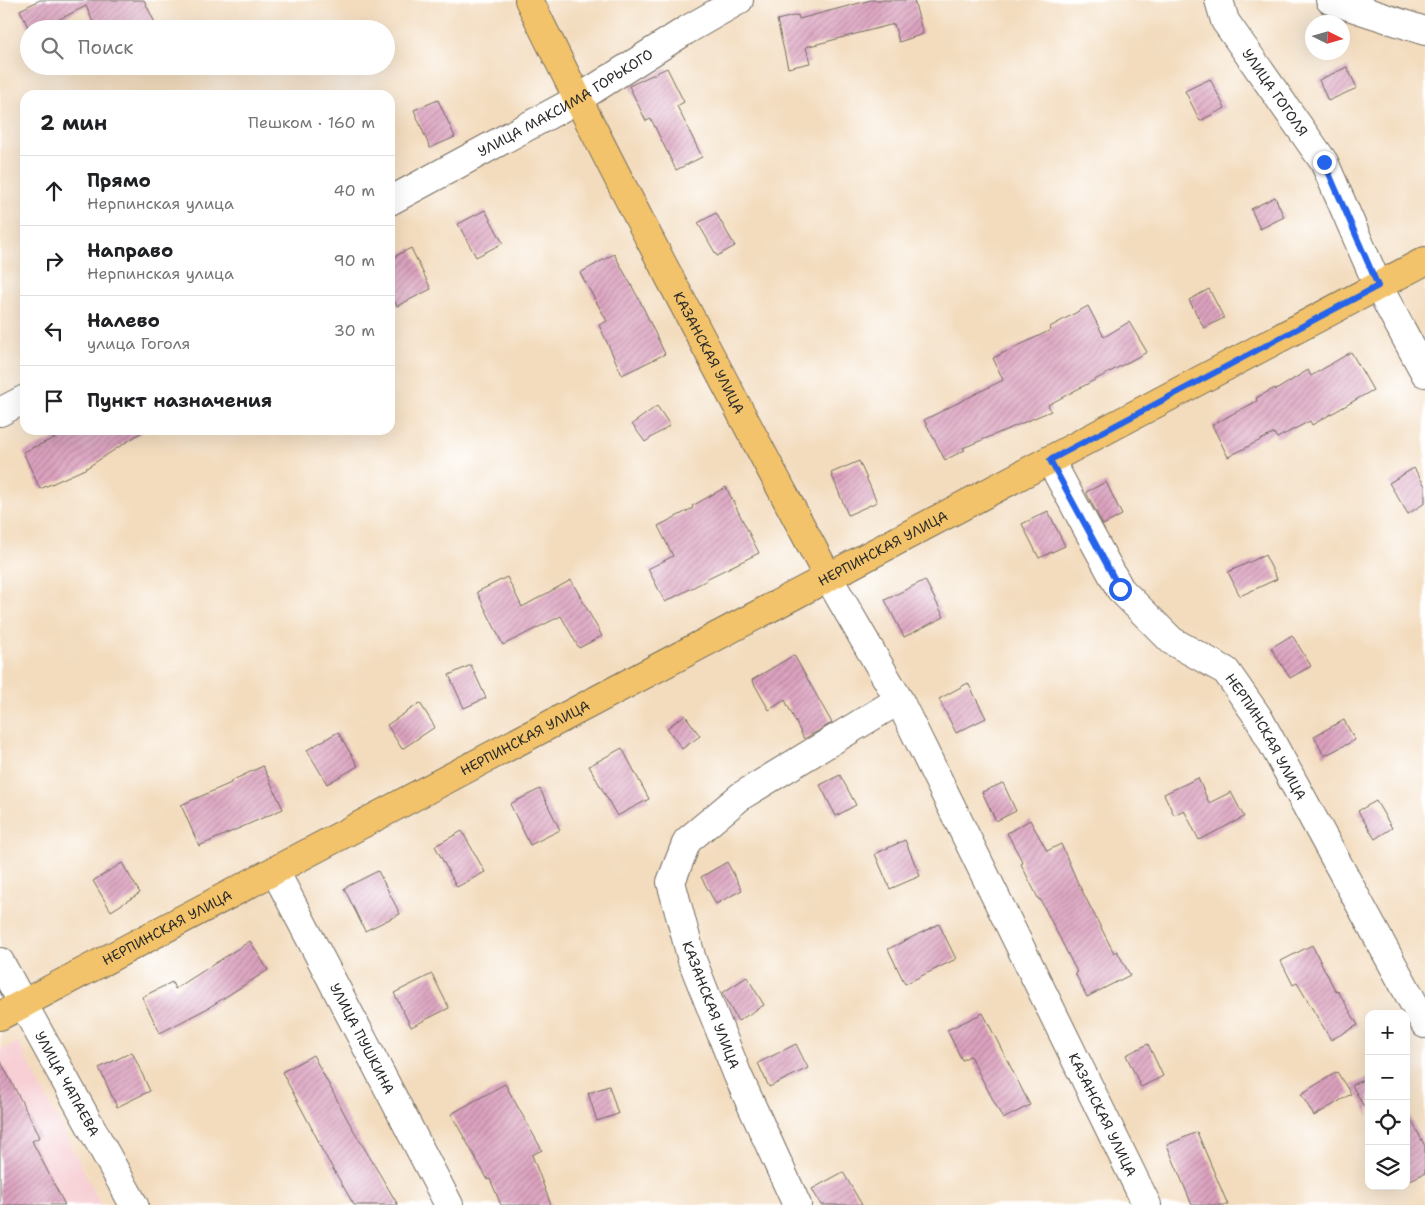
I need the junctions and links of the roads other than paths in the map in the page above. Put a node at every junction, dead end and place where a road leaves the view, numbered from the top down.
1 (529, 0) edge
2 (740, 0) edge
3 (1220, 0) edge
4 (1330, 0) edge
5 (1425, 31) edge
6 (578, 100) junction
7 (395, 198) edge
8 (1425, 261) edge
9 (1378, 286) junction
10 (1425, 373) edge
11 (20, 402) edge
12 (0, 412) edge
13 (1050, 460) junction
14 (828, 577) junction
15 (899, 700) junction
16 (275, 871) junction
17 (0, 962) edge
18 (12, 1010) edge
19 (1425, 1024) edge
20 (134, 1205) edge
21 (449, 1205) edge
22 (797, 1205) edge
23 (1147, 1205) edge

1 - 6 main road, КАЗАНСКАЯ УЛИЦА
2 - 6 street, УЛИЦА МАКСИМА ГОРЬКОГО
3 - 9 street, УЛИЦА ГОГОЛЯ
4 - 5 street
6 - 7 street, УЛИЦА МАКСИМА ГОРЬКОГО
6 - 14 main road, КАЗАНСКАЯ УЛИЦА
8 - 9 main road, НЕРПИНСКАЯ УЛИЦА
9 - 10 street, УЛИЦА ГОГОЛЯ
9 - 13 main road, НЕРПИНСКАЯ УЛИЦА
11 - 12 street
13 - 14 main road, НЕРПИНСКАЯ УЛИЦА
13 - 19 street, НЕРПИНСКАЯ УЛИЦА
14 - 15 street, КАЗАНСКАЯ УЛИЦА
14 - 16 main road, НЕРПИНСКАЯ УЛИЦА
15 - 22 street, КАЗАНСКАЯ УЛИЦА
15 - 23 street, КАЗАНСКАЯ УЛИЦА
16 - 18 main road, НЕРПИНСКАЯ УЛИЦА
16 - 21 street, УЛИЦА ПУШКИНА
17 - 18 street, УЛИЦА ЧАПАЕВА
18 - 20 street, УЛИЦА ЧАПАЕВА

